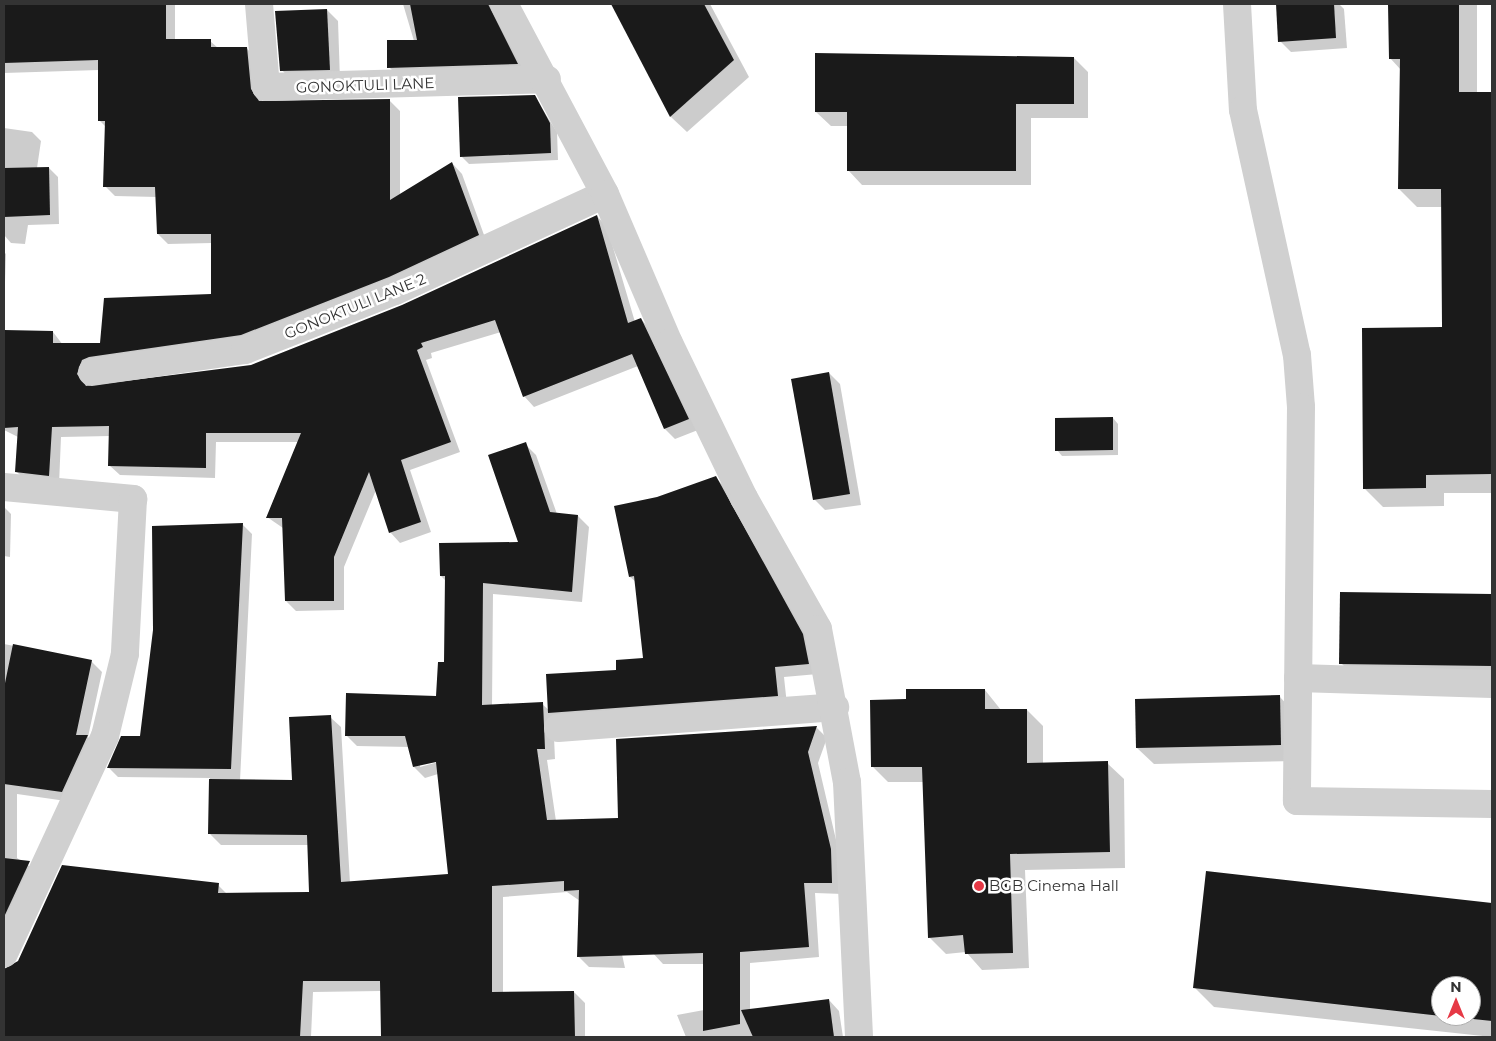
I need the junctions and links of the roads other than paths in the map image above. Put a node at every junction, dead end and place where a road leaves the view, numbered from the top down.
1 (259, 4) edge
2 (504, 4) edge
3 (1237, 4) edge
4 (547, 79) junction
5 (605, 194) junction
6 (92, 372) dead end
7 (4, 487) edge
8 (1298, 678) junction
9 (1492, 684) edge
10 (835, 707) junction
11 (558, 728) dead end
12 (1492, 804) edge
13 (4, 954) edge
14 (859, 1037) edge

1 - 4 street, GONOKTULI LANE
2 - 4 street
3 - 8 street
4 - 5 street
5 - 6 street, GONOKTULI LANE 2
5 - 10 street
7 - 13 street
8 - 9 street
8 - 12 street
10 - 11 street
10 - 14 street

